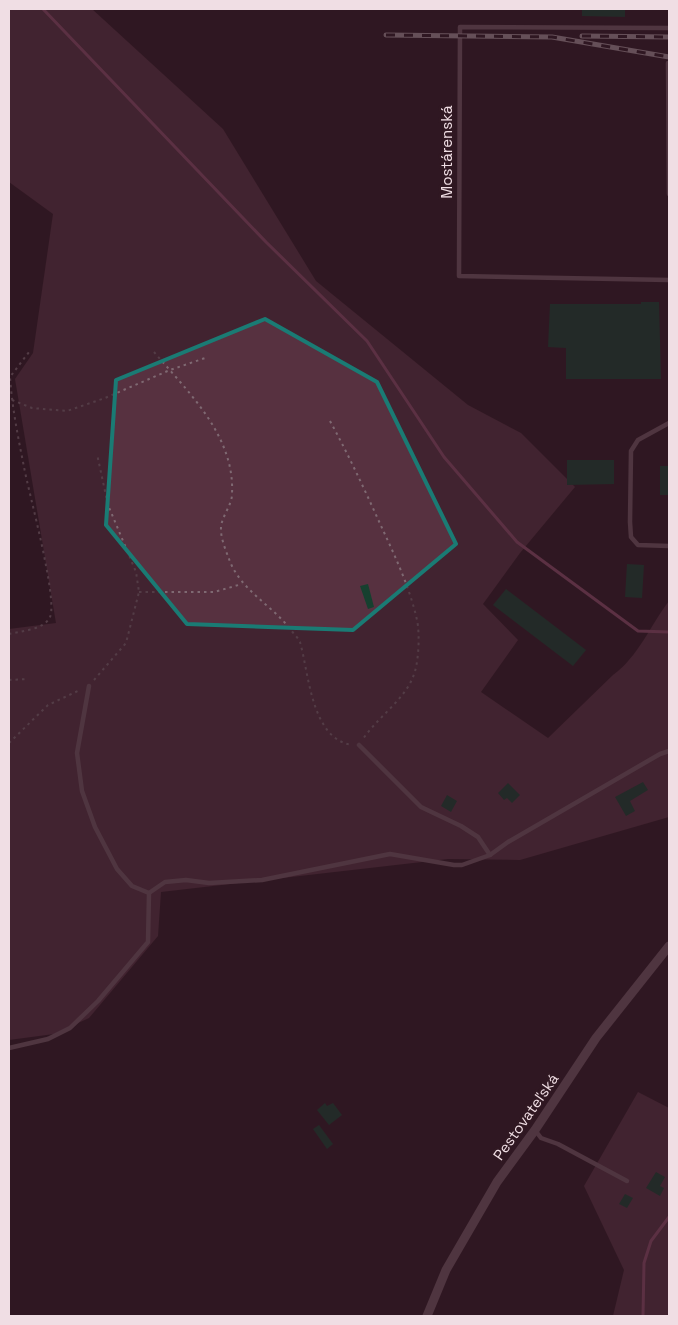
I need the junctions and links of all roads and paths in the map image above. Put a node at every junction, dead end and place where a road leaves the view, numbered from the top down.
1 (669, 28) edge
2 (668, 63) dead end
3 (669, 194) edge
4 (669, 280) edge
5 (29, 352) dead end
6 (154, 352) dead end
7 (208, 357) dead end
8 (170, 370) junction
9 (12, 400) junction
10 (330, 420) dead end
11 (669, 423) edge
12 (97, 454) dead end
13 (669, 546) edge
14 (243, 584) junction
15 (138, 592) junction
16 (9, 634) edge
17 (27, 679) dead end
18 (9, 680) edge
19 (89, 686) junction
20 (9, 743) edge
21 (359, 745) junction
22 (669, 751) edge
23 (490, 855) junction
24 (149, 893) junction
25 (669, 946) edge
26 (9, 1048) edge
27 (535, 1130) junction
28 (628, 1181) dead end
29 (427, 1316) edge

1 - 4 lane, Mostárenská
2 - 3 lane
5 - 9 path
6 - 8 path
7 - 8 path
8 - 9 path
8 - 14 path
9 - 16 path
10 - 21 path
11 - 13 lane
12 - 15 path
14 - 15 path
14 - 21 path
15 - 19 path
17 - 18 path
19 - 20 path
19 - 24 lane
21 - 23 lane
22 - 23 lane
23 - 24 lane
24 - 26 lane
25 - 27 street, Pestovateľská
27 - 28 lane
27 - 29 street, Pestovateľská

